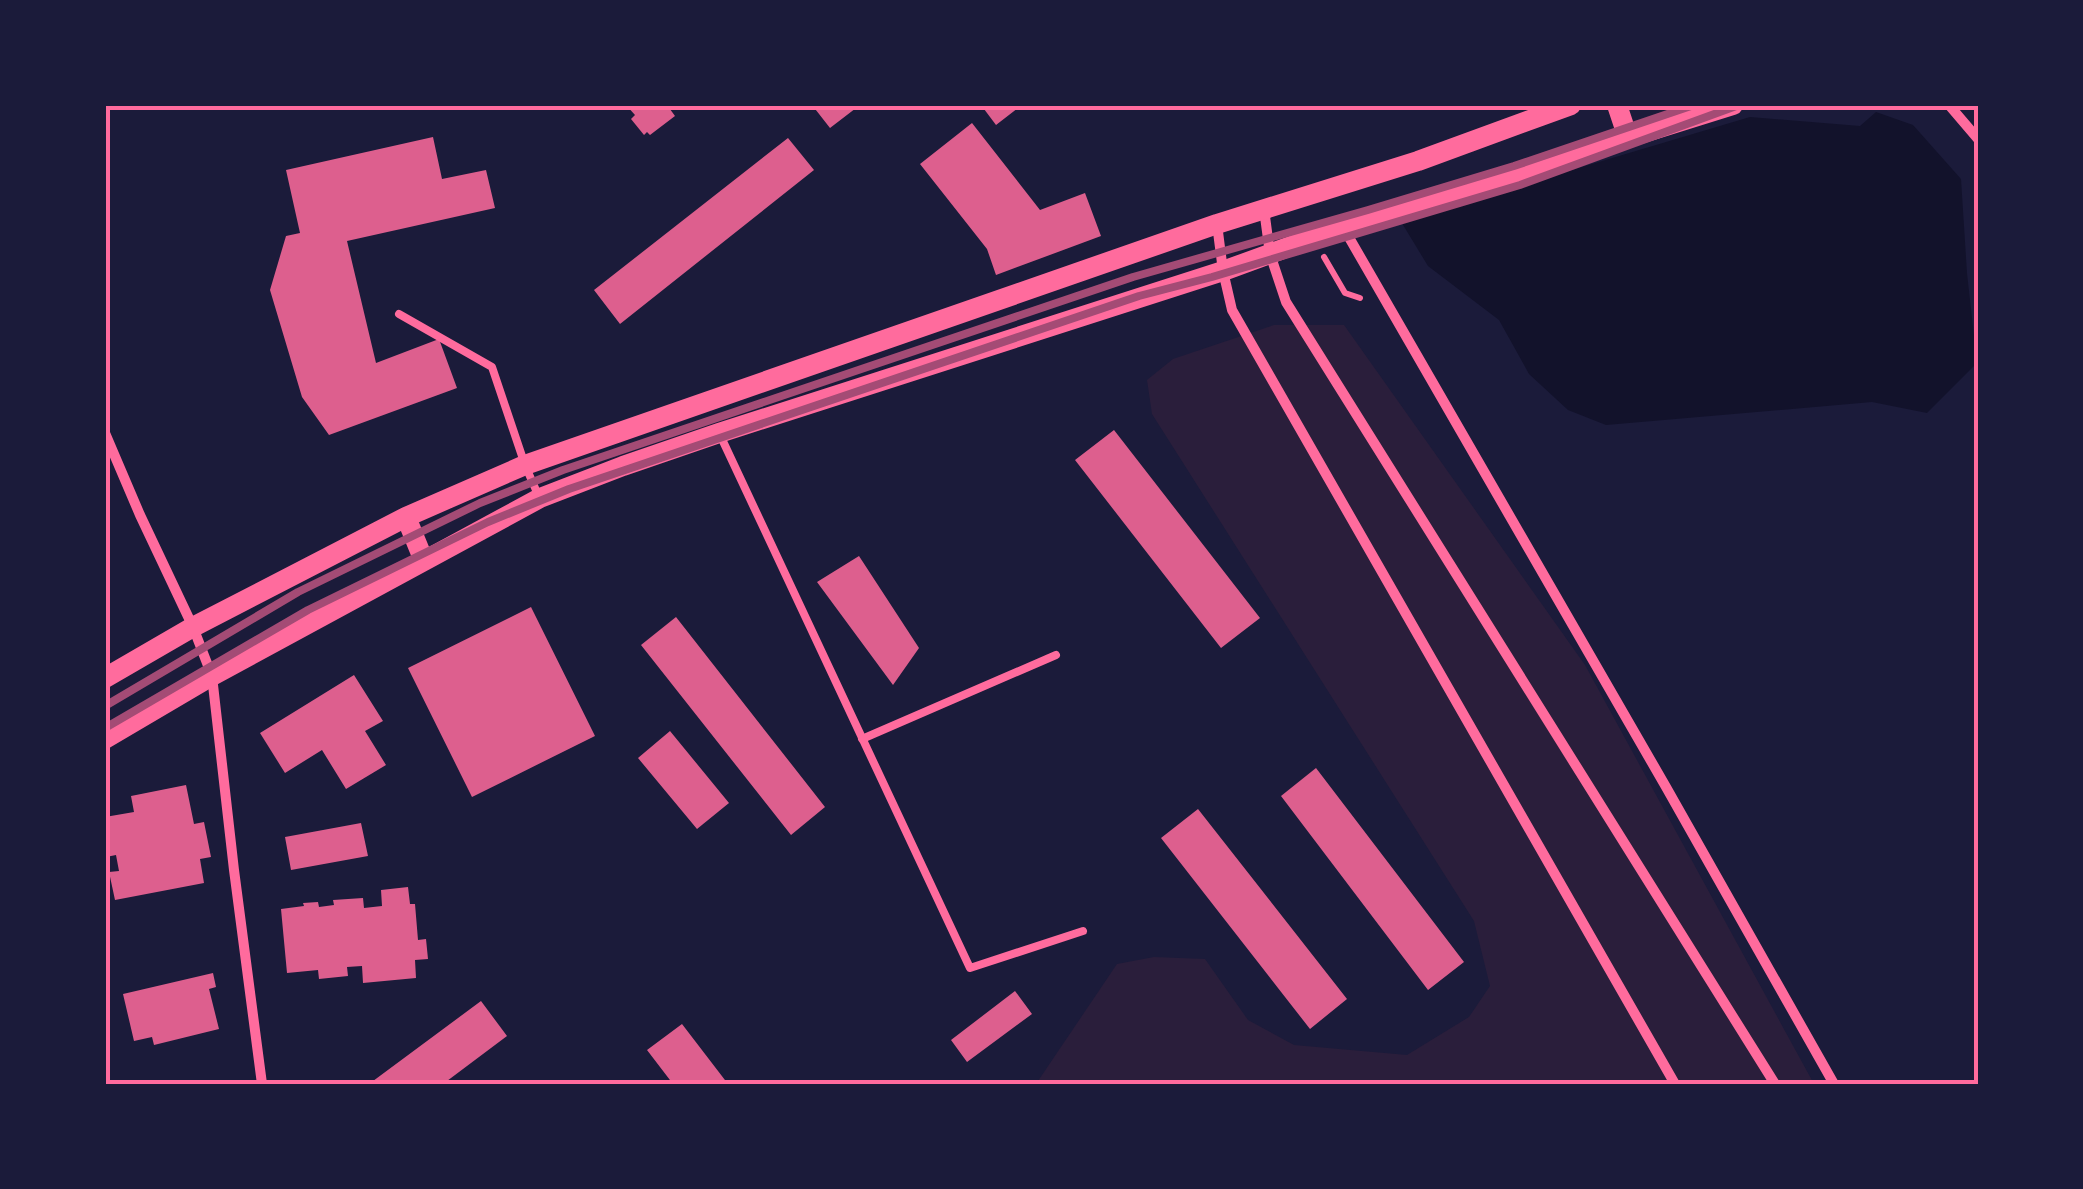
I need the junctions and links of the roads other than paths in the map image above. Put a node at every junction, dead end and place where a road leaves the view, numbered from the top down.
1 (1572, 105) edge
2 (1618, 105) edge
3 (1733, 105) edge
4 (1950, 105) edge
5 (1978, 134) edge
6 (1628, 138) junction
7 (1264, 209) junction
8 (1216, 224) junction
9 (1343, 227) junction
10 (1270, 254) junction
11 (1223, 271) junction
12 (399, 314) dead end
13 (749, 386) junction
14 (761, 419) junction
15 (105, 432) edge
16 (719, 433) junction
17 (612, 434) junction
18 (525, 465) junction
19 (623, 466) junction
20 (540, 498) junction
21 (406, 517) junction
22 (424, 560) junction
23 (194, 627) junction
24 (1056, 656) dead end
25 (212, 676) junction
26 (105, 678) edge
27 (105, 739) edge
28 (862, 739) junction
29 (1083, 931) dead end
30 (262, 1084) edge
31 (1674, 1084) edge
32 (1776, 1084) edge
33 (1834, 1084) edge

1 - 7 main road
2 - 6 main road
3 - 6 main road
4 - 5 street
6 - 9 main road
7 - 8 main road
7 - 10 street
8 - 11 street
8 - 13 main road
9 - 10 main road
9 - 33 street
10 - 11 main road
10 - 32 street
11 - 14 main road
11 - 31 street
12 - 18 lane
13 - 14 main road
13 - 17 main road
14 - 16 main road
15 - 23 street
16 - 19 main road
16 - 28 lane
17 - 18 main road
17 - 19 main road
18 - 20 lane
18 - 21 main road
19 - 20 main road
20 - 22 main road
21 - 22 main road
21 - 23 main road
22 - 25 main road
23 - 25 street
23 - 26 main road
24 - 28 lane
25 - 27 main road
25 - 30 street
28 - 29 lane

